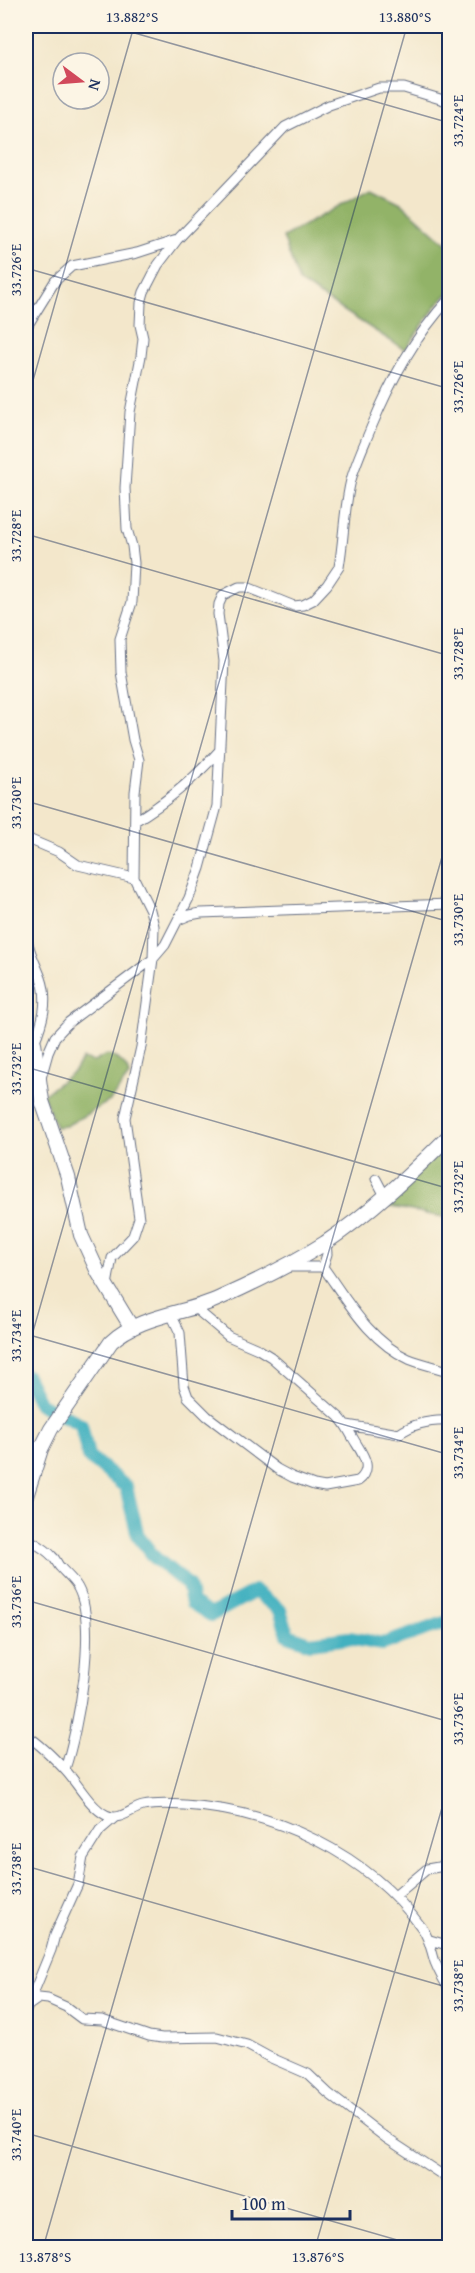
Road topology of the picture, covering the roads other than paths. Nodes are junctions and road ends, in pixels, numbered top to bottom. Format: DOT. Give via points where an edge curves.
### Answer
graph roads {
  1 [pos="450,102"];
  2 [pos="177,240"];
  3 [pos="450,298"];
  4 [pos="26,328"];
  5 [pos="220,750"];
  6 [pos="135,821"];
  7 [pos="26,838"];
  8 [pos="134,878"];
  9 [pos="450,903"];
  10 [pos="178,920"];
  11 [pos="26,924"];
  12 [pos="153,959"];
  13 [pos="26,1026"];
  14 [pos="34,1043"];
  15 [pos="40,1084"];
  16 [pos="450,1136"];
  17 [pos="376,1179"];
  18 [pos="385,1196"];
  19 [pos="326,1242"];
  20 [pos="284,1266"];
  21 [pos="322,1267"];
  22 [pos="106,1286"];
  23 [pos="195,1308"];
  24 [pos="171,1314"];
  25 [pos="132,1328"];
  26 [pos="450,1372"];
  27 [pos="450,1421"];
  28 [pos="347,1425"];
  29 [pos="26,1443"];
  30 [pos="40,1449"];
  31 [pos="26,1496"];
  32 [pos="26,1538"];
  33 [pos="26,1735"];
  34 [pos="65,1769"];
  35 [pos="114,1818"];
  36 [pos="450,1865"];
  37 [pos="395,1896"];
  38 [pos="430,1940"];
  39 [pos="450,1946"];
  40 [pos="450,1990"];
  41 [pos="27,2008"];
  42 [pos="450,2180"];
  1 -- 2 [label="street" via="404,88 384,87 319,110 285,127"];
  2 -- 4 [label="street" via="72,267 55,281"];
  2 -- 6 [label="street" via="158,265 141,303 143,338 126,454 127,529 134,563 132,602 120,639 120,672 140,760"];
  3 -- 5 [label="street" via="405,356 365,443 351,482 339,567 334,577 303,605 294,606 247,587 223,595 218,614 224,661"];
  5 -- 6 [label="street" via="167,800"];
  5 -- 10 [label="street" via="217,806 200,868"];
  6 -- 8 [label="street"];
  7 -- 8 [label="street" via="78,865"];
  8 -- 12 [label="street" via="154,926"];
  9 -- 10 [label="street" via="201,914"];
  10 -- 12 [label="street"];
  11 -- 14 [label="street" via="27,943 44,994 42,1019"];
  12 -- 15 [label="street" via="55,1036"];
  12 -- 22 [label="street" via="141,1047 125,1118 139,1218 133,1236 112,1258"];
  13 -- 14 [label="street"];
  14 -- 15 [label="street"];
  15 -- 22 [label="street" via="81,1235"];
  16 -- 18 [label="street"];
  17 -- 18 [label="street"];
  18 -- 19 [label="street"];
  19 -- 20 [label="street"];
  19 -- 21 [label="street"];
  20 -- 21 [label="street"];
  20 -- 23 [label="street"];
  21 -- 26 [label="street" via="374,1335 394,1351"];
  22 -- 25 [label="street"];
  23 -- 24 [label="street"];
  23 -- 28 [label="street" via="228,1336 271,1357"];
  24 -- 25 [label="street"];
  24 -- 28 [label="street" via="180,1333 188,1396 207,1416 277,1469 325,1487 358,1481 365,1472 365,1456"];
  25 -- 30 [label="street" via="111,1342"];
  27 -- 28 [label="street" via="420,1423 399,1434"];
  29 -- 30 [label="street"];
  30 -- 31 [label="street"];
  32 -- 34 [label="street" via="54,1557 81,1595 85,1660 75,1732"];
  33 -- 34 [label="street"];
  34 -- 35 [label="street" via="96,1807"];
  35 -- 37 [label="street" via="160,1804 202,1806 249,1815 296,1832 355,1862"];
  35 -- 41 [label="street" via="100,1830 82,1857 78,1884"];
  36 -- 37 [label="street" via="427,1869"];
  37 -- 38 [label="street"];
  38 -- 39 [label="street"];
  38 -- 40 [label="street" via="435,1961"];
  41 -- 42 [label="street" via="39,1998 48,1999 82,2019 102,2020 149,2036 217,2037 247,2045 308,2074 386,2138"];
}
